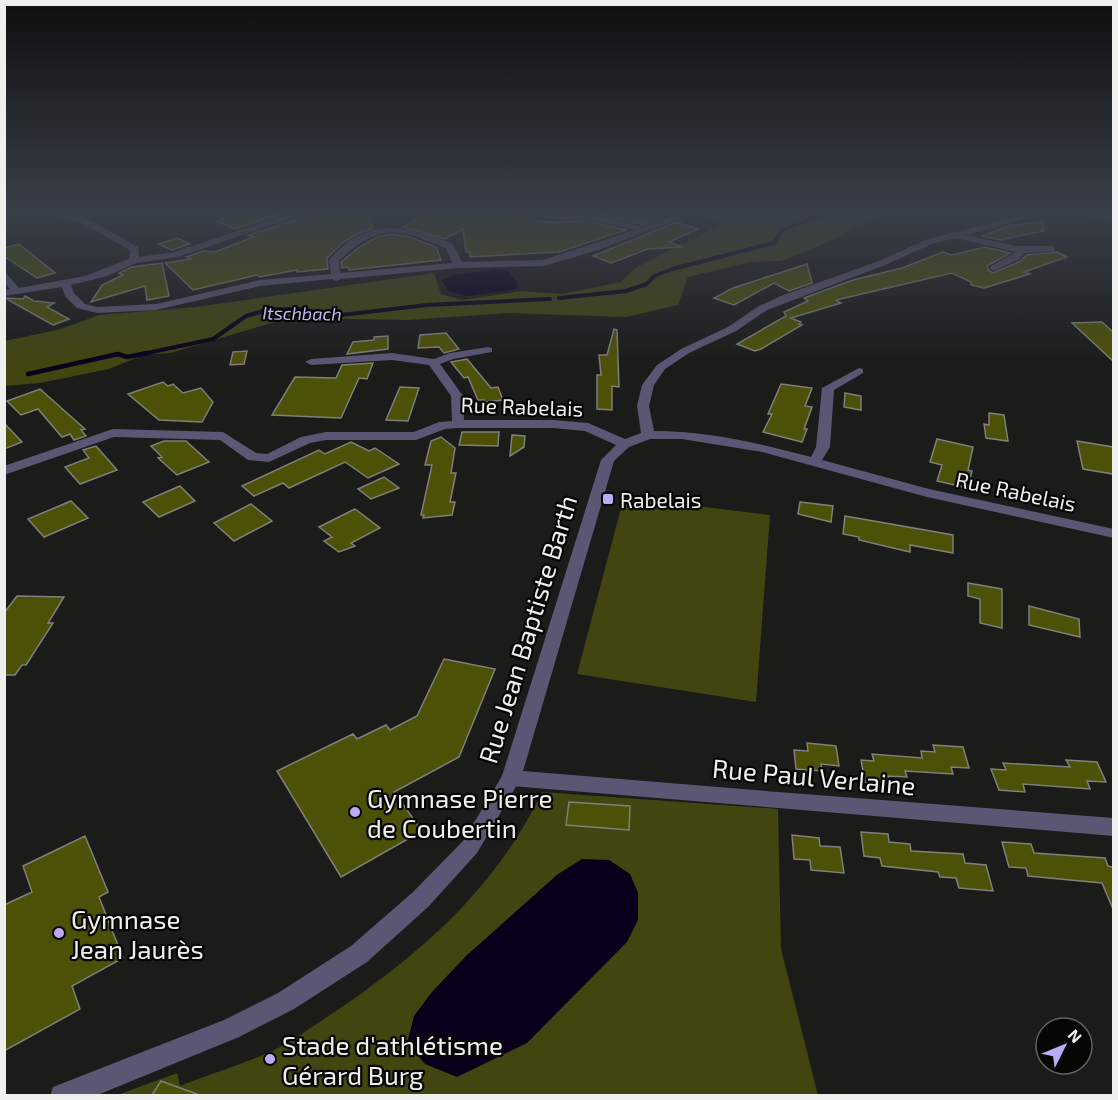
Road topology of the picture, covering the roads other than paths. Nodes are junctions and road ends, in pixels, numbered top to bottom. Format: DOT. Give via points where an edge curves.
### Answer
graph roads {
  1 [pos="128,263"];
  2 [pos="334,263"];
  3 [pos="512,263"];
  4 [pos="523,263"];
  5 [pos="877,263"];
  6 [pos="1004,263"];
  7 [pos="458,265"];
  8 [pos="994,268"];
  9 [pos="4,274"];
  10 [pos="526,276"];
  11 [pos="336,278"];
  12 [pos="66,285"];
  13 [pos="16,291"];
  14 [pos="4,293"];
  15 [pos="488,350"];
  16 [pos="311,362"];
  17 [pos="434,363"];
  18 [pos="859,371"];
  19 [pos="458,424"];
  20 [pos="648,435"];
  21 [pos="624,444"];
  22 [pos="815,461"];
  23 [pos="4,471"];
  24 [pos="1113,534"];
  25 [pos="511,778"];
  26 [pos="1113,826"];
  27 [pos="62,1095"];
  1 -- 12 [label="street"];
  2 -- 11 [label="street"];
  3 -- 7 [label="street"];
  4 -- 10 [label="street"];
  5 -- 20 [label="street" via="763,308 661,367 648,385 643,406"];
  6 -- 8 [label="street"];
  7 -- 11 [label="street"];
  9 -- 13 [label="street"];
  11 -- 12 [label="street" via="260,283 180,303 97,310 81,306"];
  12 -- 13 [label="street"];
  13 -- 14 [label="street"];
  15 -- 17 [label="street" via="450,356"];
  16 -- 17 [label="street" via="424,357"];
  17 -- 19 [label="street" via="457,396"];
  18 -- 22 [label="street" via="828,388 823,447"];
  19 -- 21 [label="street, Rue Rabelais" via="588,427"];
  19 -- 23 [label="street, Rue Rabelais" via="443,424 416,436 326,436 306,440 269,458 253,457 223,436 113,433"];
  20 -- 21 [label="street, Rue Rabelais"];
  20 -- 22 [label="street, Rue Rabelais" via="682,435"];
  21 -- 25 [label="street, Rue Jean Baptiste Barth" via="608,460"];
  22 -- 24 [label="street, Rue Rabelais" via="927,493"];
  25 -- 26 [label="street, Rue Paul Verlaine"];
  25 -- 27 [label="street, Rue Jean Baptiste Barth" via="470,848 421,899 359,954 286,1001 231,1029"];
}
